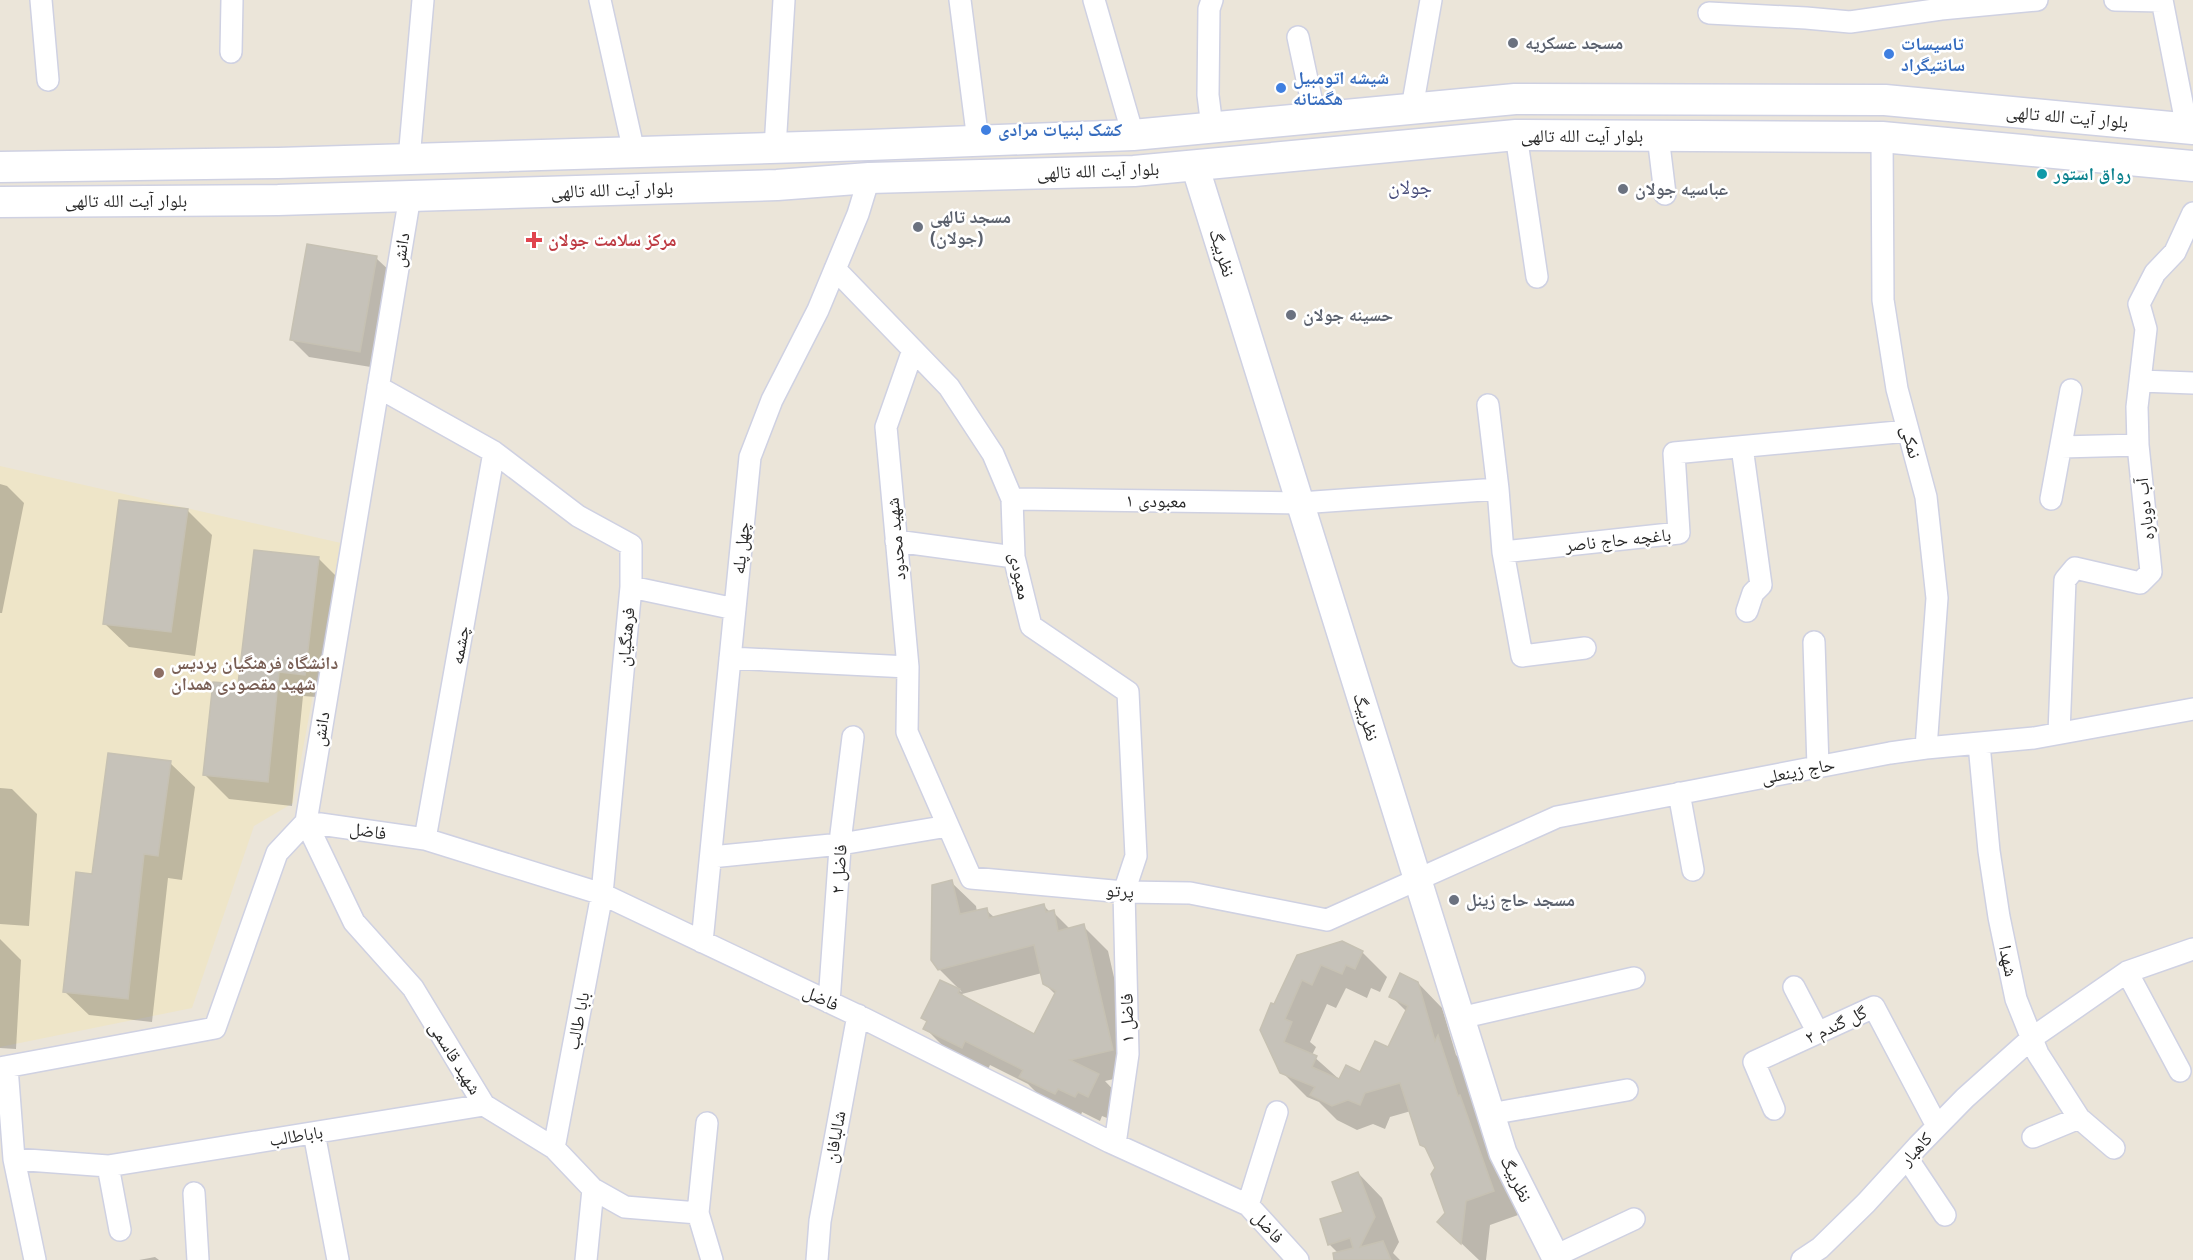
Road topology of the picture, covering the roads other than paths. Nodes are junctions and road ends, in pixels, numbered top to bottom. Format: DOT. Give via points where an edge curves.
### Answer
graph roads {
  1 [pos="41,0"];
  2 [pos="232,0"];
  3 [pos="423,0"];
  4 [pos="600,0"];
  5 [pos="784,0"];
  6 [pos="960,0"];
  7 [pos="1094,0"];
  8 [pos="1212,0"];
  9 [pos="1431,0"];
  10 [pos="2037,0"];
  11 [pos="2115,0"];
  12 [pos="2162,1"];
  13 [pos="1709,13"];
  14 [pos="1298,37"];
  15 [pos="231,52"];
  16 [pos="48,80"];
  17 [pos="1515,99"];
  18 [pos="1412,108"];
  19 [pos="1315,117"];
  20 [pos="1212,127"];
  21 [pos="2191,134"];
  22 [pos="1132,135"];
  23 [pos="1516,135"];
  24 [pos="1658,136"];
  25 [pos="1882,137"];
  26 [pos="978,141"];
  27 [pos="869,145"];
  28 [pos="775,148"];
  29 [pos="634,152"];
  30 [pos="409,159"];
  31 [pos="1195,166"];
  32 [pos="2193,166"];
  33 [pos="0,167"];
  34 [pos="869,178"];
  35 [pos="1665,194"];
  36 [pos="410,196"];
  37 [pos="0,202"];
  38 [pos="2193,213"];
  39 [pos="2184,254"];
  40 [pos="835,269"];
  41 [pos="1537,277"];
  42 [pos="914,350"];
  43 [pos="2141,381"];
  44 [pos="2193,383"];
  45 [pos="378,387"];
  46 [pos="2071,390"];
  47 [pos="1488,405"];
  48 [pos="1908,431"];
  49 [pos="2138,445"];
  50 [pos="1742,447"];
  51 [pos="2061,447"];
  52 [pos="494,452"];
  53 [pos="1498,489"];
  54 [pos="1012,499"];
  55 [pos="2051,499"];
  56 [pos="1300,503"];
  57 [pos="896,541"];
  58 [pos="1503,552"];
  59 [pos="1014,557"];
  60 [pos="630,587"];
  61 [pos="735,609"];
  62 [pos="1748,611"];
  63 [pos="1814,642"];
  64 [pos="1585,648"];
  65 [pos="730,658"];
  66 [pos="908,667"];
  67 [pos="2193,709"];
  68 [pos="907,732"];
  69 [pos="2059,734"];
  70 [pos="853,737"];
  71 [pos="1979,744"];
  72 [pos="1926,748"];
  73 [pos="1818,767"];
  74 [pos="1679,793"];
  75 [pos="306,822"];
  76 [pos="948,826"];
  77 [pos="425,839"];
  78 [pos="841,844"];
  79 [pos="711,857"];
  80 [pos="1693,870"];
  81 [pos="1417,880"];
  82 [pos="1124,892"];
  83 [pos="602,894"];
  84 [pos="702,942"];
  85 [pos="2193,949"];
  86 [pos="2127,972"];
  87 [pos="1634,978"];
  88 [pos="1794,987"];
  89 [pos="830,1002"];
  90 [pos="858,1015"];
  91 [pos="1460,1018"];
  92 [pos="1818,1033"];
  93 [pos="2032,1038"];
  94 [pos="3,1067"];
  95 [pos="2180,1071"];
  96 [pos="1628,1090"];
  97 [pos="484,1105"];
  98 [pos="1773,1109"];
  99 [pos="1277,1112"];
  100 [pos="1490,1114"];
  101 [pos="2079,1118"];
  102 [pos="707,1123"];
  103 [pos="1937,1126"];
  104 [pos="314,1133"];
  105 [pos="2033,1137"];
  106 [pos="1115,1144"];
  107 [pos="554,1148"];
  108 [pos="2114,1148"];
  109 [pos="1907,1158"];
  110 [pos="14,1159"];
  111 [pos="108,1167"];
  112 [pos="593,1189"];
  113 [pos="194,1193"];
  114 [pos="1248,1205"];
  115 [pos="698,1213"];
  116 [pos="1945,1215"];
  117 [pos="1634,1219"];
  118 [pos="120,1230"];
  119 [pos="1556,1258"];
  120 [pos="35,1260"];
  121 [pos="198,1260"];
  122 [pos="338,1260"];
  123 [pos="586,1260"];
  124 [pos="712,1260"];
  125 [pos="817,1260"];
  126 [pos="1298,1260"];
  127 [pos="1802,1260"];
  1 -- 16 [label="street"];
  2 -- 15 [label="street"];
  3 -- 30 [label="street"];
  4 -- 29 [label="street"];
  5 -- 28 [label="street"];
  6 -- 26 [label="street"];
  7 -- 22 [label="street"];
  8 -- 20 [label="street" via="1208,95"];
  9 -- 18 [label="street"];
  10 -- 13 [label="street" via="1850,22"];
  11 -- 12 [label="street"];
  12 -- 21 [label="street"];
  14 -- 19 [label="street"];
  17 -- 18 [label="main road, بلوار آیت الله تالهی"];
  17 -- 21 [label="main road, بلوار آیت الله تالهی" via="1885,100"];
  17 -- 23 [label="main road"];
  18 -- 19 [label="main road, بلوار آیت الله تالهی"];
  19 -- 20 [label="main road, بلوار آیت الله تالهی"];
  20 -- 22 [label="main road, بلوار آیت الله تالهی"];
  22 -- 26 [label="main road, بلوار آیت الله تالهی"];
  23 -- 24 [label="main road, بلوار آیت الله تالهی"];
  23 -- 31 [label="main road, بلوار آیت الله تالهی"];
  23 -- 41 [label="street"];
  24 -- 25 [label="main road, بلوار آیت الله تالهی"];
  24 -- 35 [label="street"];
  25 -- 32 [label="main road, بلوار آیت الله تالهی"];
  25 -- 48 [label="street, نمکی" via="1883,300"];
  26 -- 27 [label="main road, بلوار آیت الله تالهی"];
  27 -- 28 [label="main road, بلوار آیت الله تالهی"];
  27 -- 34 [label="main road"];
  28 -- 29 [label="main road, بلوار آیت الله تالهی"];
  29 -- 30 [label="main road, بلوار آیت الله تالهی"];
  30 -- 33 [label="main road, بلوار آیت الله تالهی"];
  31 -- 34 [label="main road, بلوار آیت الله تالهی"];
  31 -- 56 [label="street, نظربیگ"];
  34 -- 36 [label="main road, بلوار آیت الله تالهی"];
  34 -- 40 [label="street, چهل پله"];
  36 -- 37 [label="main road, بلوار آیت الله تالهی"];
  36 -- 45 [label="street, دانش"];
  38 -- 39 [label="street, آب دوباره"];
  39 -- 43 [label="street, آب دوباره" via="2155,273 2139,304 2146,329"];
  40 -- 42 [label="street, معبودی"];
  40 -- 61 [label="street, چهل پله" via="772,400 750,458"];
  42 -- 54 [label="street, معبودی" via="949,387 993,454"];
  42 -- 57 [label="street, شهید محدود" via="886,427"];
  43 -- 44 [label="street"];
  43 -- 49 [label="street, آب دوباره"];
  45 -- 52 [label="street"];
  45 -- 75 [label="street, دانش"];
  46 -- 51 [label="street"];
  47 -- 53 [label="street"];
  48 -- 50 [label="street, باغچه حاج ناصر"];
  48 -- 72 [label="street, نمکی" via="1926,497 1937,598"];
  49 -- 51 [label="street"];
  49 -- 69 [label="street, آب دوباره" via="2151,572 2140,583 2075,568 2065,580"];
  50 -- 58 [label="street, باغچه حاج ناصر" via="1674,453 1679,533"];
  50 -- 62 [label="street" via="1761,585 1753,593"];
  51 -- 55 [label="street"];
  52 -- 60 [label="street, فرهنگیان" via="578,516 631,546"];
  52 -- 77 [label="street, چشمه"];
  53 -- 56 [label="street"];
  53 -- 58 [label="street"];
  54 -- 56 [label="street, معبودی ۱"];
  54 -- 59 [label="street, معبودی"];
  56 -- 81 [label="street, نظربیگ"];
  57 -- 59 [label="street"];
  57 -- 66 [label="street, شهید محدود"];
  58 -- 64 [label="street" via="1522,656"];
  59 -- 82 [label="street, معبودی" via="1031,626 1128,692 1136,856"];
  60 -- 61 [label="street"];
  60 -- 83 [label="street, فرهنگیان"];
  61 -- 65 [label="street, چهل پله"];
  63 -- 73 [label="street"];
  65 -- 66 [label="street"];
  65 -- 79 [label="street, چهل پله"];
  66 -- 68 [label="street, شهید محدود"];
  67 -- 69 [label="street, حاج زینعلی"];
  68 -- 76 [label="street, پرتو"];
  69 -- 71 [label="street, حاج زینعلی"];
  70 -- 78 [label="street, فاضل ۲"];
  71 -- 72 [label="street, حاج زینعلی"];
  71 -- 93 [label="street, شهدا" via="1999,917 2016,999"];
  72 -- 73 [label="street, حاج زینعلی"];
  73 -- 74 [label="street, حاج زینعلی"];
  74 -- 80 [label="street"];
  74 -- 81 [label="street, حاج زینعلی" via="1557,817"];
  75 -- 77 [label="street, فاضل"];
  75 -- 94 [label="street" via="277,852 215,1028"];
  75 -- 97 [label="street, شهید قاسمی" via="354,922 413,988"];
  76 -- 78 [label="street"];
  76 -- 82 [label="street, پرتو" via="971,878"];
  77 -- 83 [label="street, فاضل"];
  78 -- 79 [label="street"];
  78 -- 89 [label="street, فاضل ۲"];
  79 -- 84 [label="street, چهل پله"];
  81 -- 82 [label="street, پرتو" via="1327,920 1190,893"];
  81 -- 91 [label="street, نظربیگ"];
  82 -- 106 [label="street, فاضل ۱" via="1128,1054"];
  83 -- 84 [label="street, فاضل"];
  83 -- 107 [label="street, بابا طالب"];
  84 -- 89 [label="street, فاضل"];
  85 -- 86 [label="street, کاهبار"];
  86 -- 93 [label="street, کاهبار"];
  86 -- 95 [label="street"];
  87 -- 91 [label="street"];
  88 -- 92 [label="street"];
  89 -- 90 [label="street, فاضل"];
  90 -- 106 [label="street, فاضل"];
  90 -- 125 [label="street, شالبافان" via="820,1221"];
  91 -- 100 [label="street, نظربیگ"];
  92 -- 98 [label="street, گل گندم ۲" via="1754,1062"];
  92 -- 103 [label="street, گل گندم ۲" via="1874,1007"];
  93 -- 101 [label="street, شهدا"];
  93 -- 103 [label="street, کاهبار"];
  94 -- 110 [label="street"];
  96 -- 100 [label="street"];
  97 -- 104 [label="street, باباطالب"];
  97 -- 107 [label="street, شهید قاسمی"];
  99 -- 114 [label="street"];
  100 -- 119 [label="street, نظربیگ" via="1503,1153"];
  101 -- 105 [label="street"];
  101 -- 108 [label="street, شهدا"];
  102 -- 115 [label="street"];
  103 -- 109 [label="street, کاهبار"];
  104 -- 111 [label="street, باباطالب"];
  104 -- 122 [label="street"];
  106 -- 114 [label="street, فاضل"];
  107 -- 112 [label="street, شهید قاسمی"];
  109 -- 116 [label="street"];
  109 -- 127 [label="street, کاهبار" via="1820,1248"];
  110 -- 111 [label="street, باباطالب"];
  110 -- 120 [label="street"];
  111 -- 118 [label="street"];
  112 -- 115 [label="street, شهید قاسمی" via="625,1206"];
  112 -- 123 [label="street"];
  113 -- 121 [label="street"];
  114 -- 126 [label="street, فاضل"];
  115 -- 124 [label="street"];
  117 -- 119 [label="street"];
}
